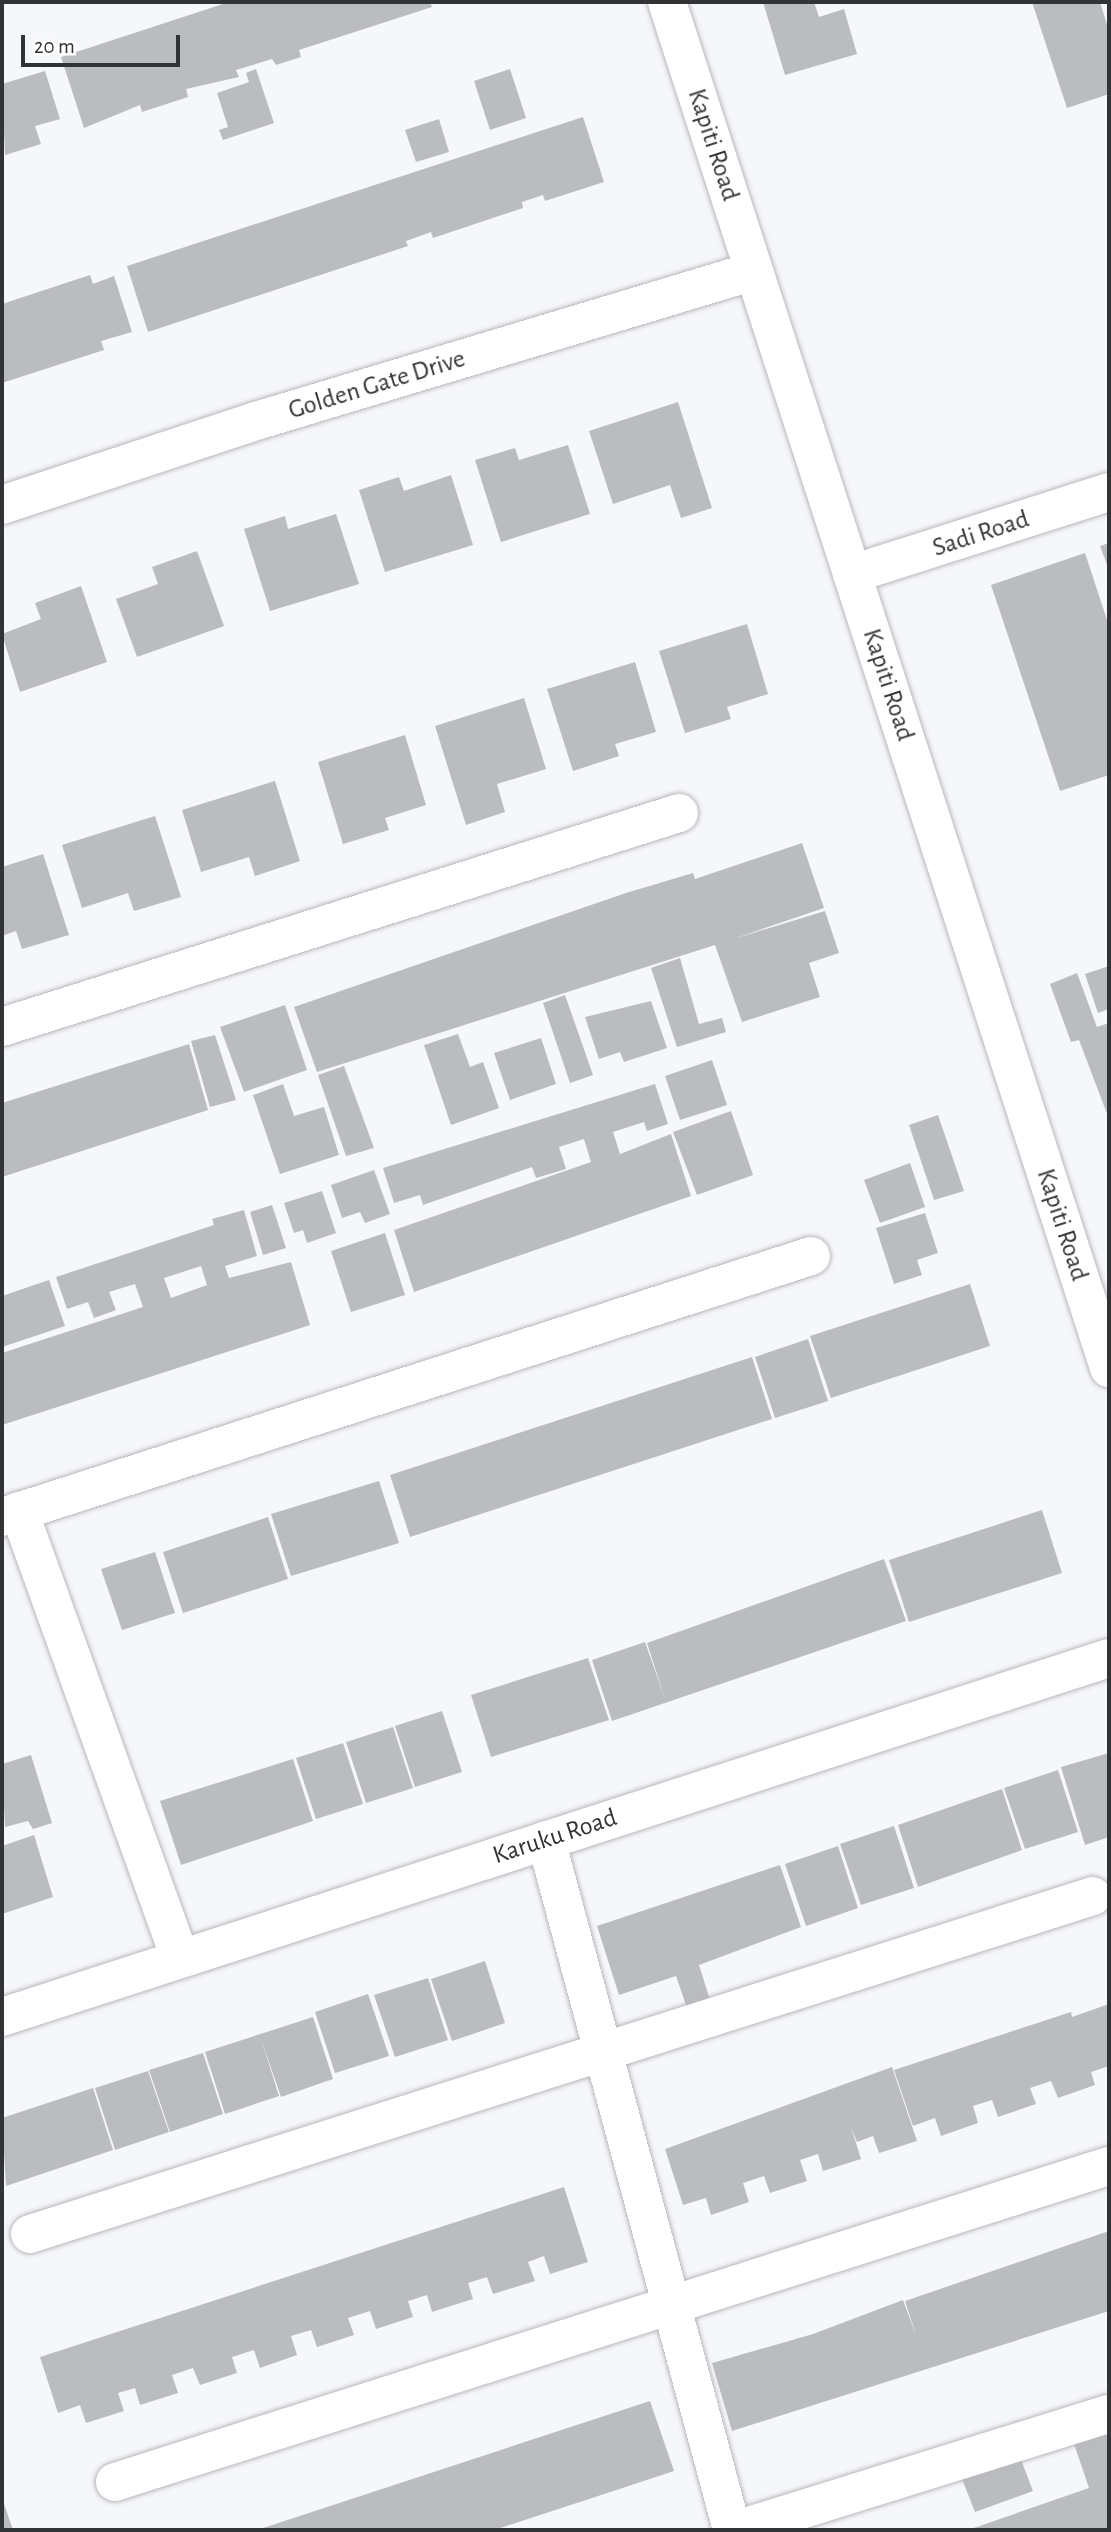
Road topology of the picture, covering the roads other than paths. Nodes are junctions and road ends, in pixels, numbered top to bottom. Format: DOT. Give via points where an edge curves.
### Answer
graph roads {
  1 [pos="667,2"];
  2 [pos="754,271"];
  3 [pos="1109,492"];
  4 [pos="2,505"];
  5 [pos="852,574"];
  6 [pos="679,813"];
  7 [pos="2,1027"];
  8 [pos="811,1256"];
  9 [pos="1097,1291"];
  10 [pos="1109,1368"];
  11 [pos="10,1514"];
  12 [pos="1109,1658"];
  13 [pos="547,1840"];
  14 [pos="1093,1896"];
  15 [pos="179,1956"];
  16 [pos="2,2017"];
  17 [pos="602,2051"];
  18 [pos="1109,2166"];
  19 [pos="30,2234"];
  20 [pos="670,2306"];
  21 [pos="1109,2414"];
  22 [pos="115,2482"];
  23 [pos="734,2530"];
  1 -- 2 [label="street, Kapiti Road"];
  2 -- 4 [label="street, Golden Gate Drive" via="257,421"];
  2 -- 5 [label="street, Kapiti Road"];
  3 -- 5 [label="street, Sadi Road"];
  5 -- 9 [label="street, Kapiti Road"];
  6 -- 7 [label="street"];
  8 -- 11 [label="street"];
  9 -- 10 [label="street, Kapiti Road"];
  11 -- 15 [label="street"];
  12 -- 13 [label="street, Karuku Road"];
  13 -- 15 [label="street, Karuku Road"];
  13 -- 17 [label="street"];
  14 -- 17 [label="street"];
  15 -- 16 [label="street, Karuku Road"];
  17 -- 19 [label="street"];
  17 -- 20 [label="street"];
  18 -- 20 [label="street"];
  20 -- 22 [label="street"];
  20 -- 23 [label="street"];
  21 -- 23 [label="street"];
}
